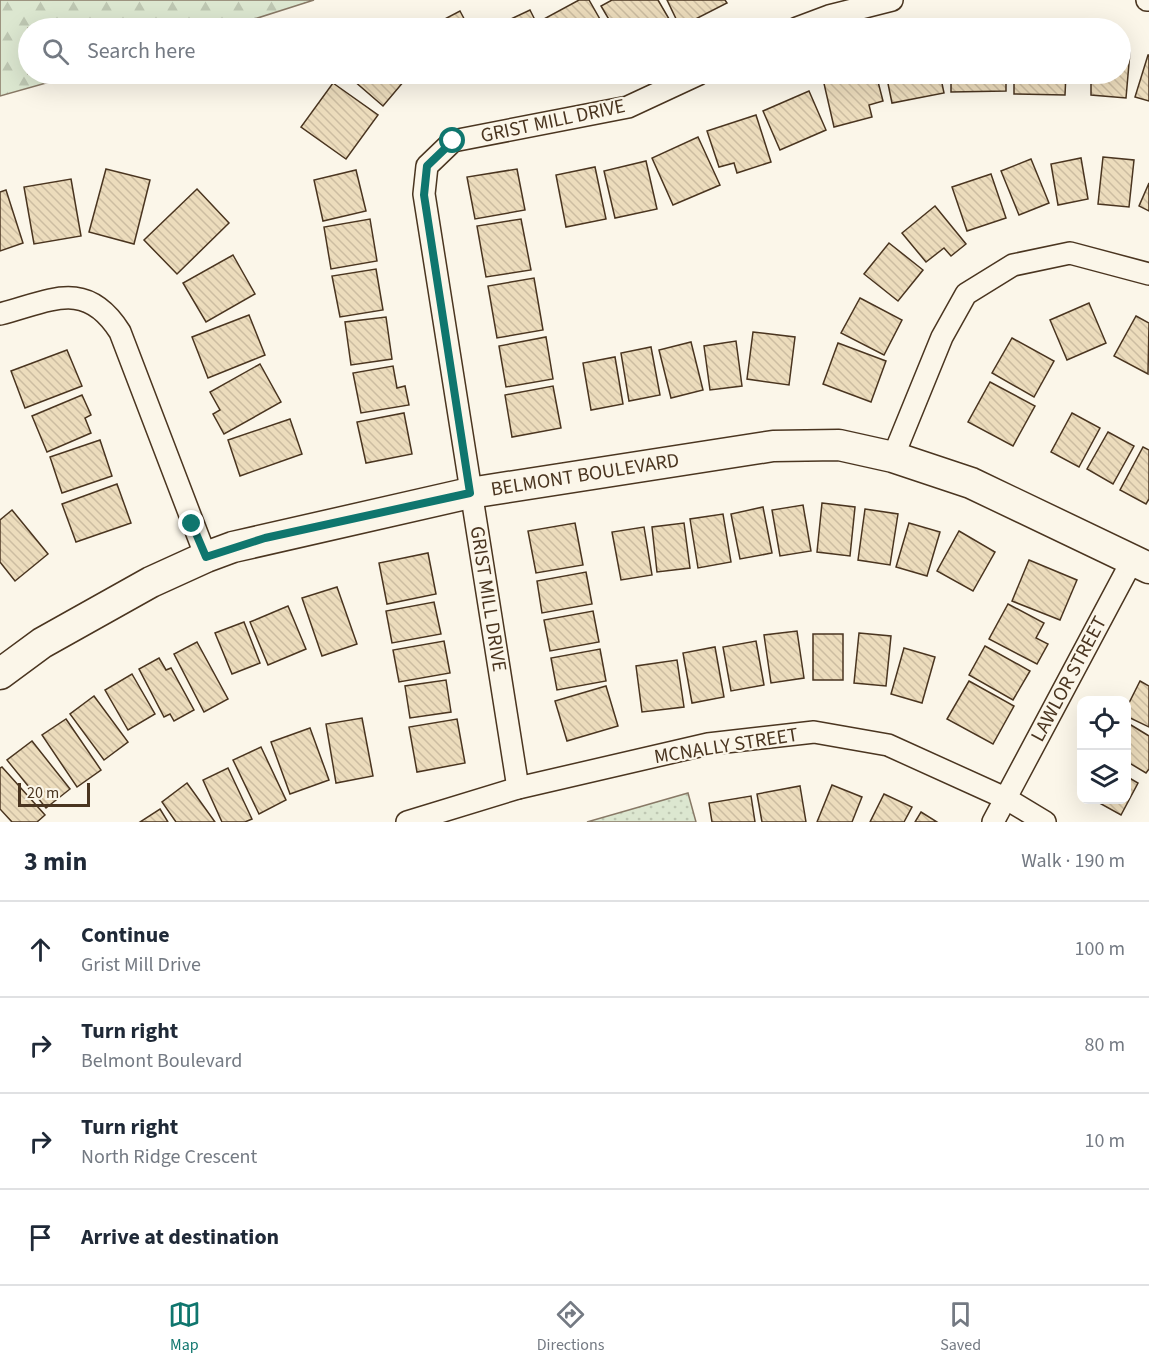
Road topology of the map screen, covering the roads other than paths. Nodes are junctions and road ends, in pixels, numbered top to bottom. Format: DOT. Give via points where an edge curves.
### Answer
graph roads {
  1 [pos="892,0"];
  2 [pos="824,18"];
  3 [pos="677,84"];
  4 [pos="1149,274"];
  5 [pos="0,314"];
  6 [pos="893,457"];
  7 [pos="470,493"];
  8 [pos="206,557"];
  9 [pos="1141,564"];
  10 [pos="0,675"];
  11 [pos="518,788"];
  12 [pos="1005,798"];
  13 [pos="407,822"];
  14 [pos="993,822"];
  15 [pos="1045,822"];
  1 -- 2 [label="street"];
  3 -- 7 [label="street, GRIST MILL DRIVE" via="628,107 453,141 427,166 424,195"];
  4 -- 6 [label="street" via="1070,253 1013,266 966,294 942,337"];
  5 -- 8 [label="street" via="54,299 77,297 90,301 113,320"];
  6 -- 7 [label="street, BELMONT BOULEVARD" via="839,445 773,446"];
  6 -- 9 [label="street, BELMONT BOULEVARD" via="971,483"];
  7 -- 8 [label="street, BELMONT BOULEVARD" via="265,538"];
  7 -- 11 [label="street, GRIST MILL DRIVE"];
  8 -- 10 [label="street, BELMONT BOULEVARD" via="151,582 42,643"];
  9 -- 12 [label="street, LAWLOR STREET"];
  11 -- 12 [label="street, MCNALLY STREET" via="708,744 814,732 888,745"];
  11 -- 13 [label="street, MCNALLY STREET"];
  12 -- 14 [label="street, LAWLOR STREET"];
  12 -- 15 [label="street"];
}
